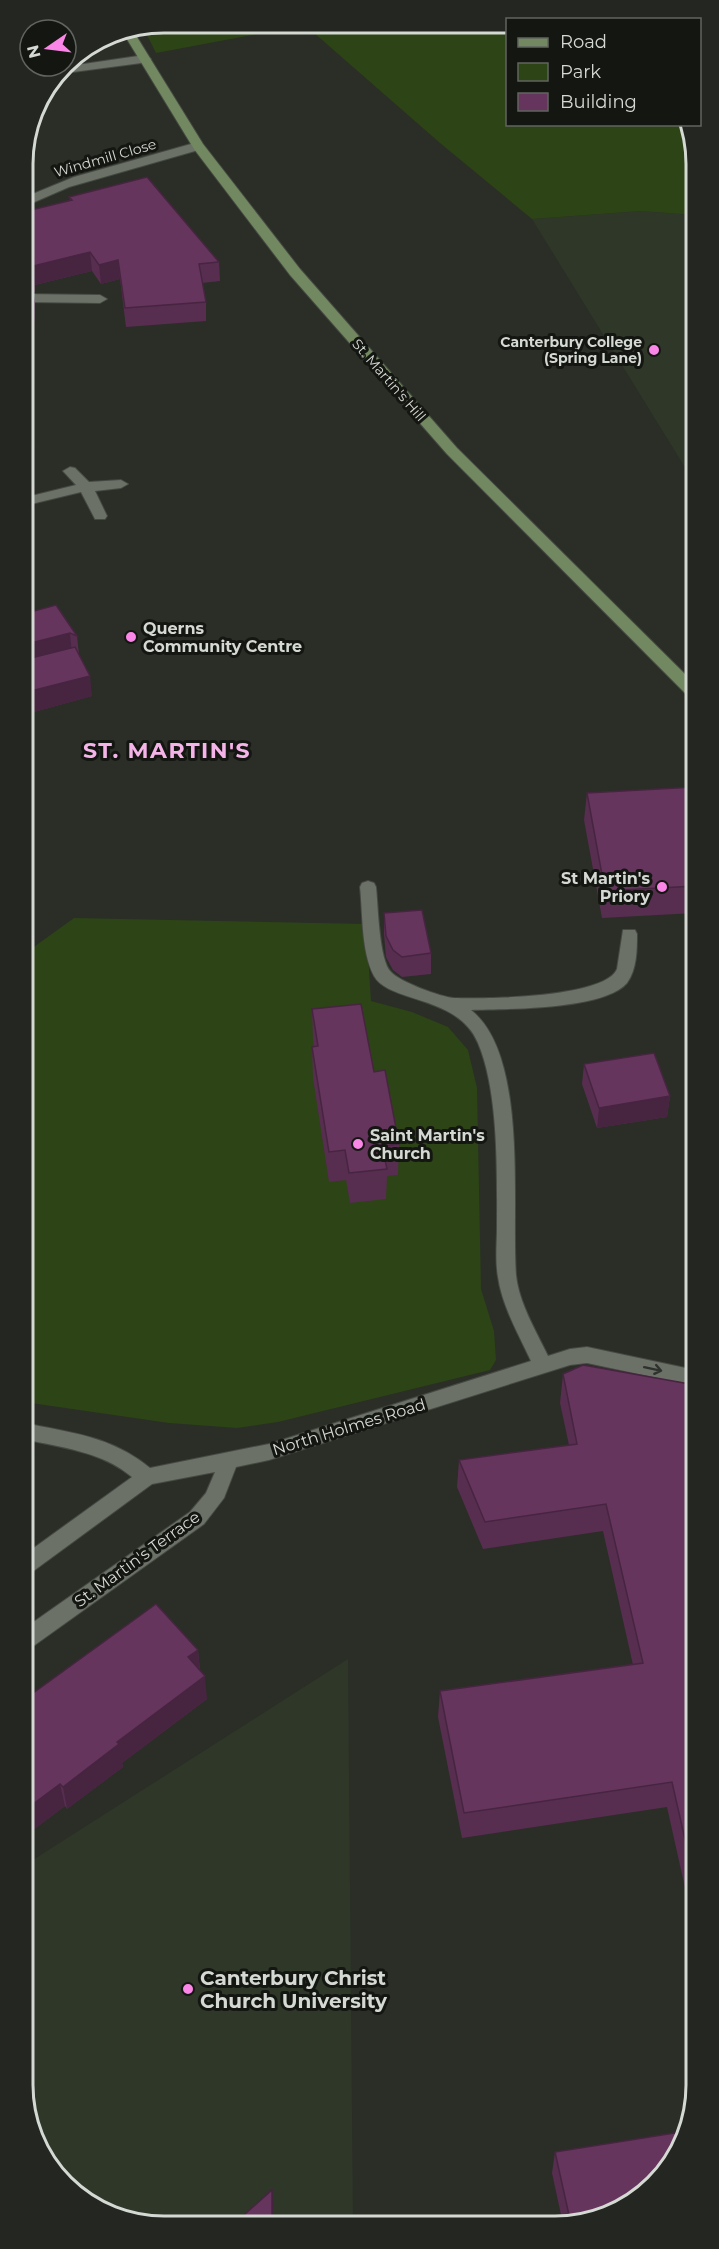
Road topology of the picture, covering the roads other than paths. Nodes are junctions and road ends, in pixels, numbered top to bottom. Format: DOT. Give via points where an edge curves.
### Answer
graph roads {
  1 [pos="132,38"];
  2 [pos="144,58"];
  3 [pos="78,68"];
  4 [pos="198,146"];
  5 [pos="33,197"];
  6 [pos="33,298"];
  7 [pos="100,299"];
  8 [pos="70,471"];
  9 [pos="121,484"];
  10 [pos="86,487"];
  11 [pos="33,500"];
  12 [pos="100,516"];
  13 [pos="686,686"];
  14 [pos="368,887"];
  15 [pos="629,934"];
  16 [pos="451,1004"];
  17 [pos="543,1366"];
  18 [pos="686,1376"];
  19 [pos="33,1433"];
  20 [pos="228,1461"];
  21 [pos="147,1477"];
  22 [pos="33,1559"];
  23 [pos="33,1634"];
  1 -- 2 [label="main road, St. Martin's Hill"];
  2 -- 3 [label="street"];
  2 -- 4 [label="main road, St. Martin's Hill"];
  4 -- 5 [label="street, Windmill Close" via="94,174"];
  4 -- 13 [label="main road, St. Martin's Hill" via="295,272 452,451"];
  6 -- 7 [label="street"];
  8 -- 10 [label="street"];
  9 -- 10 [label="street"];
  10 -- 11 [label="street"];
  10 -- 12 [label="street"];
  14 -- 16 [label="street" via="376,959 382,975 394,984"];
  15 -- 16 [label="street" via="628,961 619,981 598,993 566,999"];
  16 -- 17 [label="street" via="470,1019 484,1038 497,1072 506,1164 507,1277 515,1305"];
  17 -- 18 [label="street, North Holmes Road, one-way" via="587,1355"];
  17 -- 20 [label="street, North Holmes Road" via="317,1438"];
  19 -- 21 [label="street" via="102,1448 124,1458"];
  20 -- 21 [label="street, North Holmes Road"];
  20 -- 23 [label="street, St. Martin's Terrace" via="222,1486 196,1518"];
  21 -- 22 [label="street, North Holmes Road"];
}
